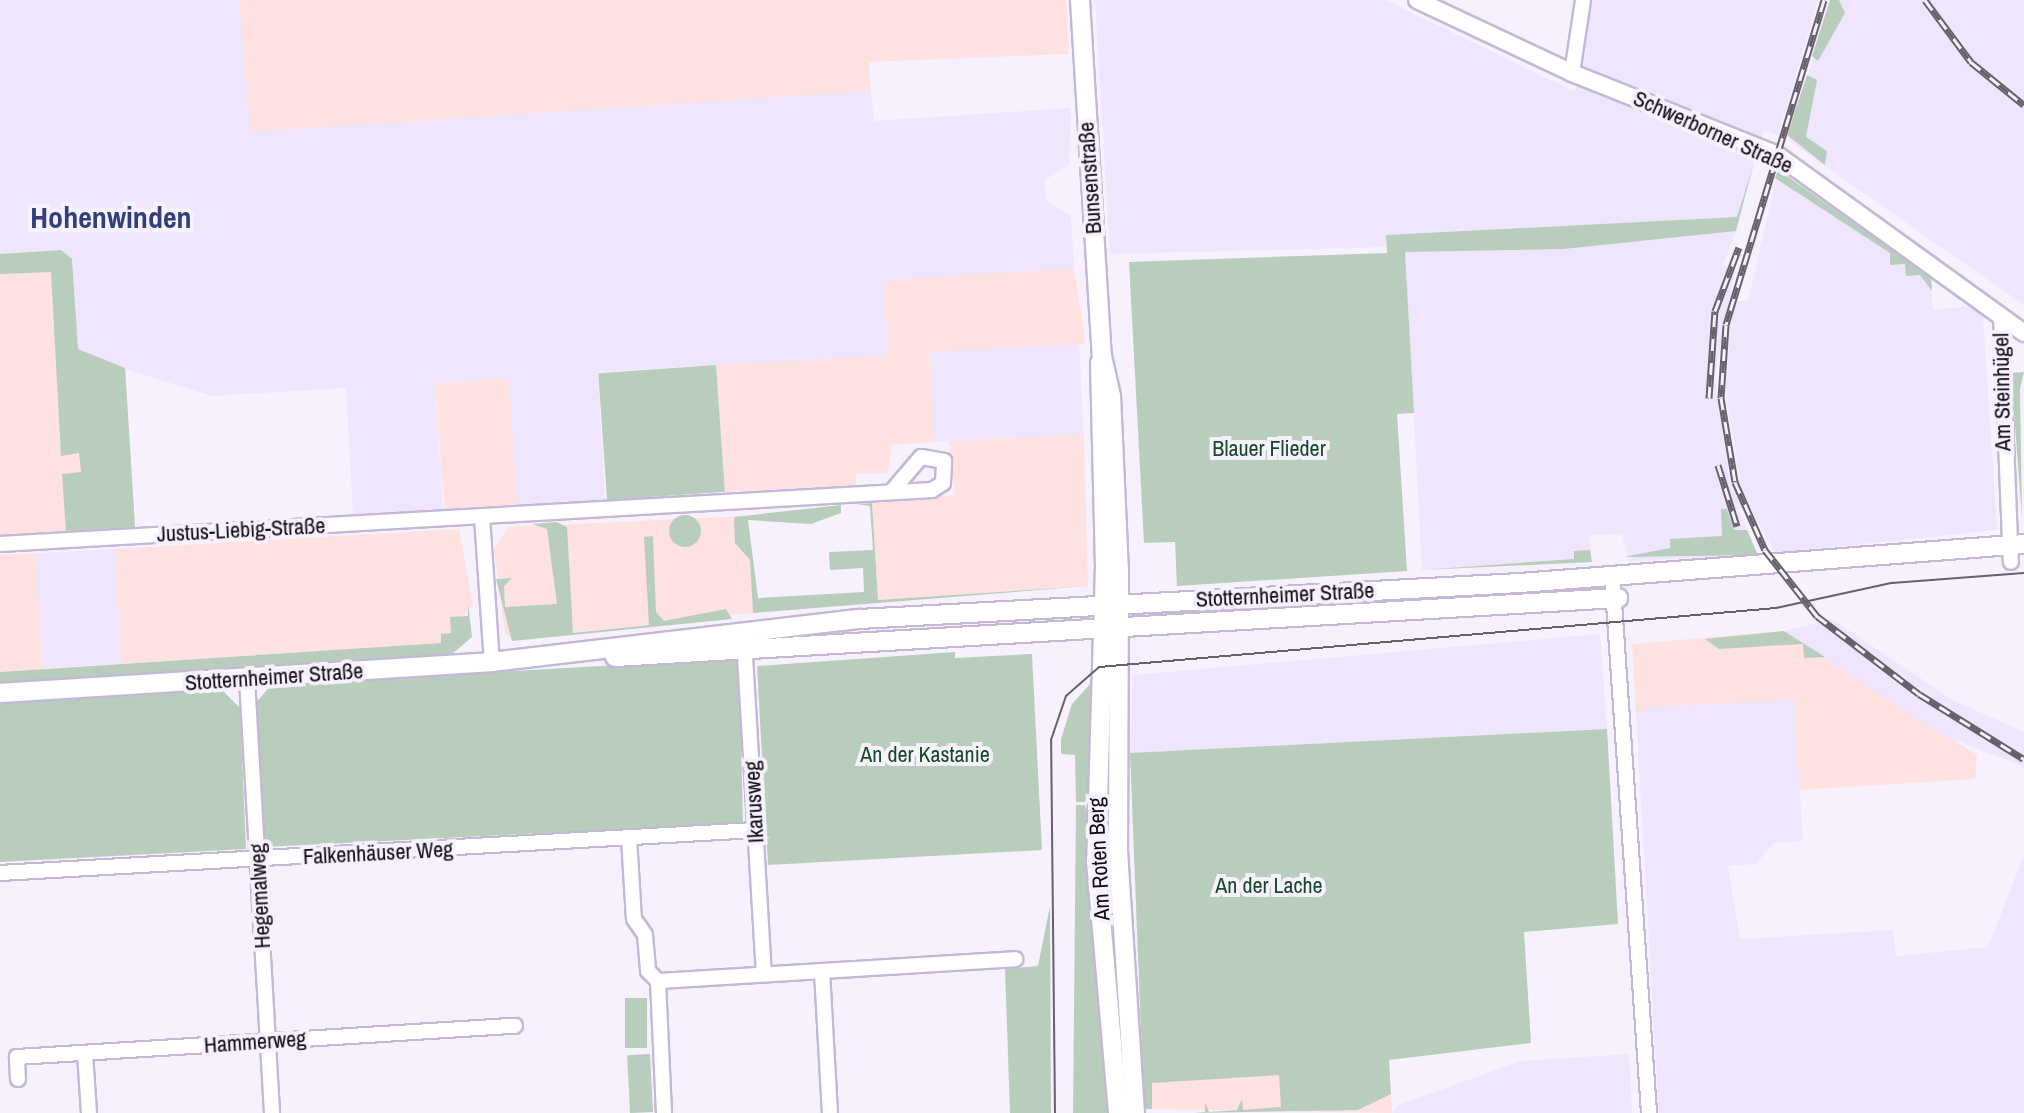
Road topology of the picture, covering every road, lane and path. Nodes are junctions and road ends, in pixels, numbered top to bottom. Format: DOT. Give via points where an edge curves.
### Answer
graph roads {
  1 [pos="1080,0"];
  2 [pos="1417,0"];
  3 [pos="1583,0"];
  4 [pos="1572,73"];
  5 [pos="2001,317"];
  6 [pos="2024,333"];
  7 [pos="892,491"];
  8 [pos="482,517"];
  9 [pos="0,544"];
  10 [pos="2015,550"];
  11 [pos="1612,574"];
  12 [pos="1618,598"];
  13 [pos="1112,604"];
  14 [pos="1119,626"];
  15 [pos="1099,628"];
  16 [pos="745,640"];
  17 [pos="492,662"];
  18 [pos="247,679"];
  19 [pos="0,693"];
  20 [pos="756,830"];
  21 [pos="629,838"];
  22 [pos="258,860"];
  23 [pos="0,873"];
  24 [pos="1015,959"];
  25 [pos="822,971"];
  26 [pos="764,974"];
  27 [pos="658,981"];
  28 [pos="515,1026"];
  29 [pos="268,1041"];
  30 [pos="85,1053"];
  31 [pos="18,1079"];
  32 [pos="89,1113"];
  33 [pos="272,1113"];
  34 [pos="664,1113"];
  35 [pos="830,1113"];
  36 [pos="1118,1113"];
  37 [pos="1135,1113"];
  38 [pos="1649,1113"];
  1 -- 13 [label="main road, Bunsenstraße" via="1102,356 1111,396"];
  2 -- 4 [label="street, Schwerborner Straße"];
  3 -- 4 [label="street"];
  4 -- 5 [label="street, Schwerborner Straße" via="1776,154"];
  5 -- 6 [label="street, Schwerborner Straße"];
  5 -- 10 [label="street, Am Steinhügel"];
  7 -- 8 [label="street, Justus-Liebig-Straße"];
  8 -- 9 [label="street, Justus-Liebig-Straße"];
  8 -- 17 [label="street"];
  10 -- 11 [label="main road, Stotternheimer Straße"];
  11 -- 12 [label="street"];
  11 -- 13 [label="main road, Stotternheimer Straße"];
  12 -- 14 [label="main road, Stotternheimer Straße"];
  12 -- 38 [label="street"];
  13 -- 14 [label="main road, Am Roten Berg"];
  13 -- 15 [label="main road, Am Roten Berg"];
  13 -- 16 [label="main road, Stotternheimer Straße"];
  14 -- 15 [label="main road, Stotternheimer Straße"];
  14 -- 37 [label="main road, Am Roten Berg" via="1118,851"];
  15 -- 16 [label="main road, Stotternheimer Straße"];
  15 -- 36 [label="main road, Am Roten Berg" via="1096,861"];
  16 -- 17 [label="main road, Stotternheimer Straße"];
  16 -- 20 [label="street, Ikarusweg"];
  17 -- 18 [label="main road, Stotternheimer Straße"];
  18 -- 19 [label="main road, Stotternheimer Straße"];
  18 -- 22 [label="street, Hegemalweg"];
  20 -- 21 [label="street, Falkenhäuser Weg"];
  20 -- 26 [label="street, Ikarusweg"];
  21 -- 22 [label="street, Falkenhäuser Weg"];
  21 -- 27 [label="street" via="634,919 645,935 648,971"];
  22 -- 23 [label="street, Falkenhäuser Weg"];
  22 -- 29 [label="street, Hegemalweg"];
  24 -- 25 [label="street"];
  25 -- 26 [label="street"];
  25 -- 35 [label="street"];
  26 -- 27 [label="street"];
  27 -- 34 [label="street"];
  28 -- 29 [label="street, Hammerweg"];
  29 -- 30 [label="street, Hammerweg"];
  29 -- 33 [label="street, Hegemalweg"];
  30 -- 31 [label="street, Hammerweg" via="17,1057"];
  30 -- 32 [label="street"];
}
